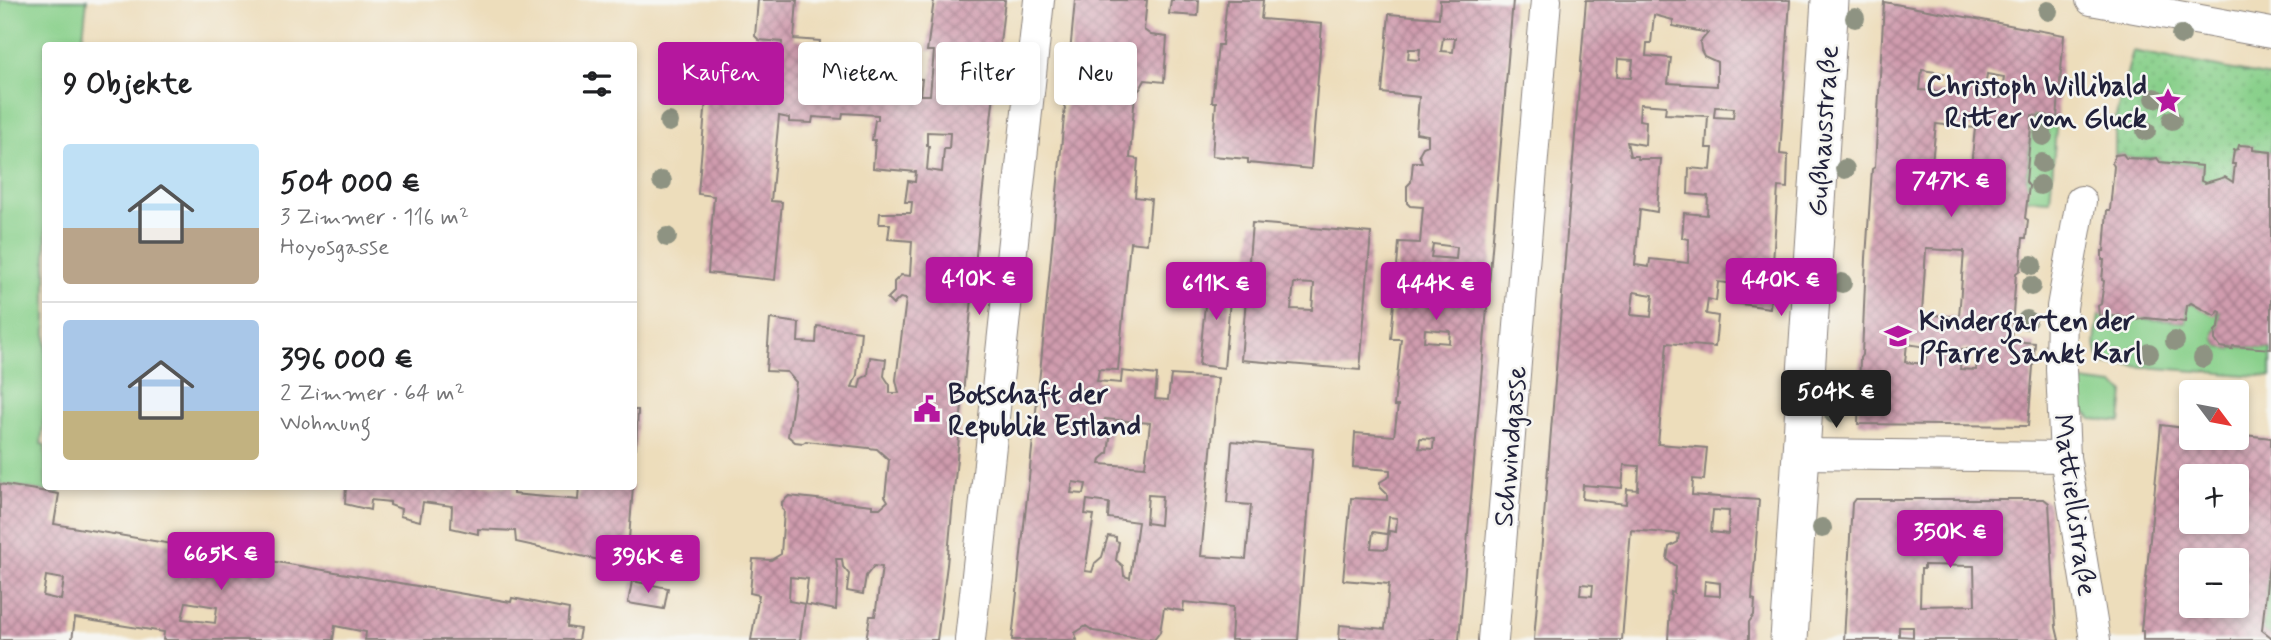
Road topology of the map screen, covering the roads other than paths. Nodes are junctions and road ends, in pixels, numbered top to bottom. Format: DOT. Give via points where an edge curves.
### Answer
graph roads {
  1 [pos="1038,0"];
  2 [pos="1546,0"];
  3 [pos="1830,0"];
  4 [pos="2091,0"];
  5 [pos="2122,3"];
  6 [pos="2271,33"];
  7 [pos="2081,201"];
  8 [pos="1802,454"];
  9 [pos="2065,457"];
  10 [pos="970,640"];
  11 [pos="1493,640"];
  12 [pos="1789,640"];
  13 [pos="2095,640"];
  1 -- 10 [label="street"];
  2 -- 11 [label="street, Schwindgasse"];
  3 -- 8 [label="street, Gußhausstraße"];
  4 -- 5 [label="street"];
  5 -- 6 [label="street"];
  7 -- 9 [label="street, Mattiellistraße" via="2062,307"];
  8 -- 9 [label="street"];
  8 -- 12 [label="street, Gußhausstraße"];
  9 -- 13 [label="street, Mattiellistraße"];
}
